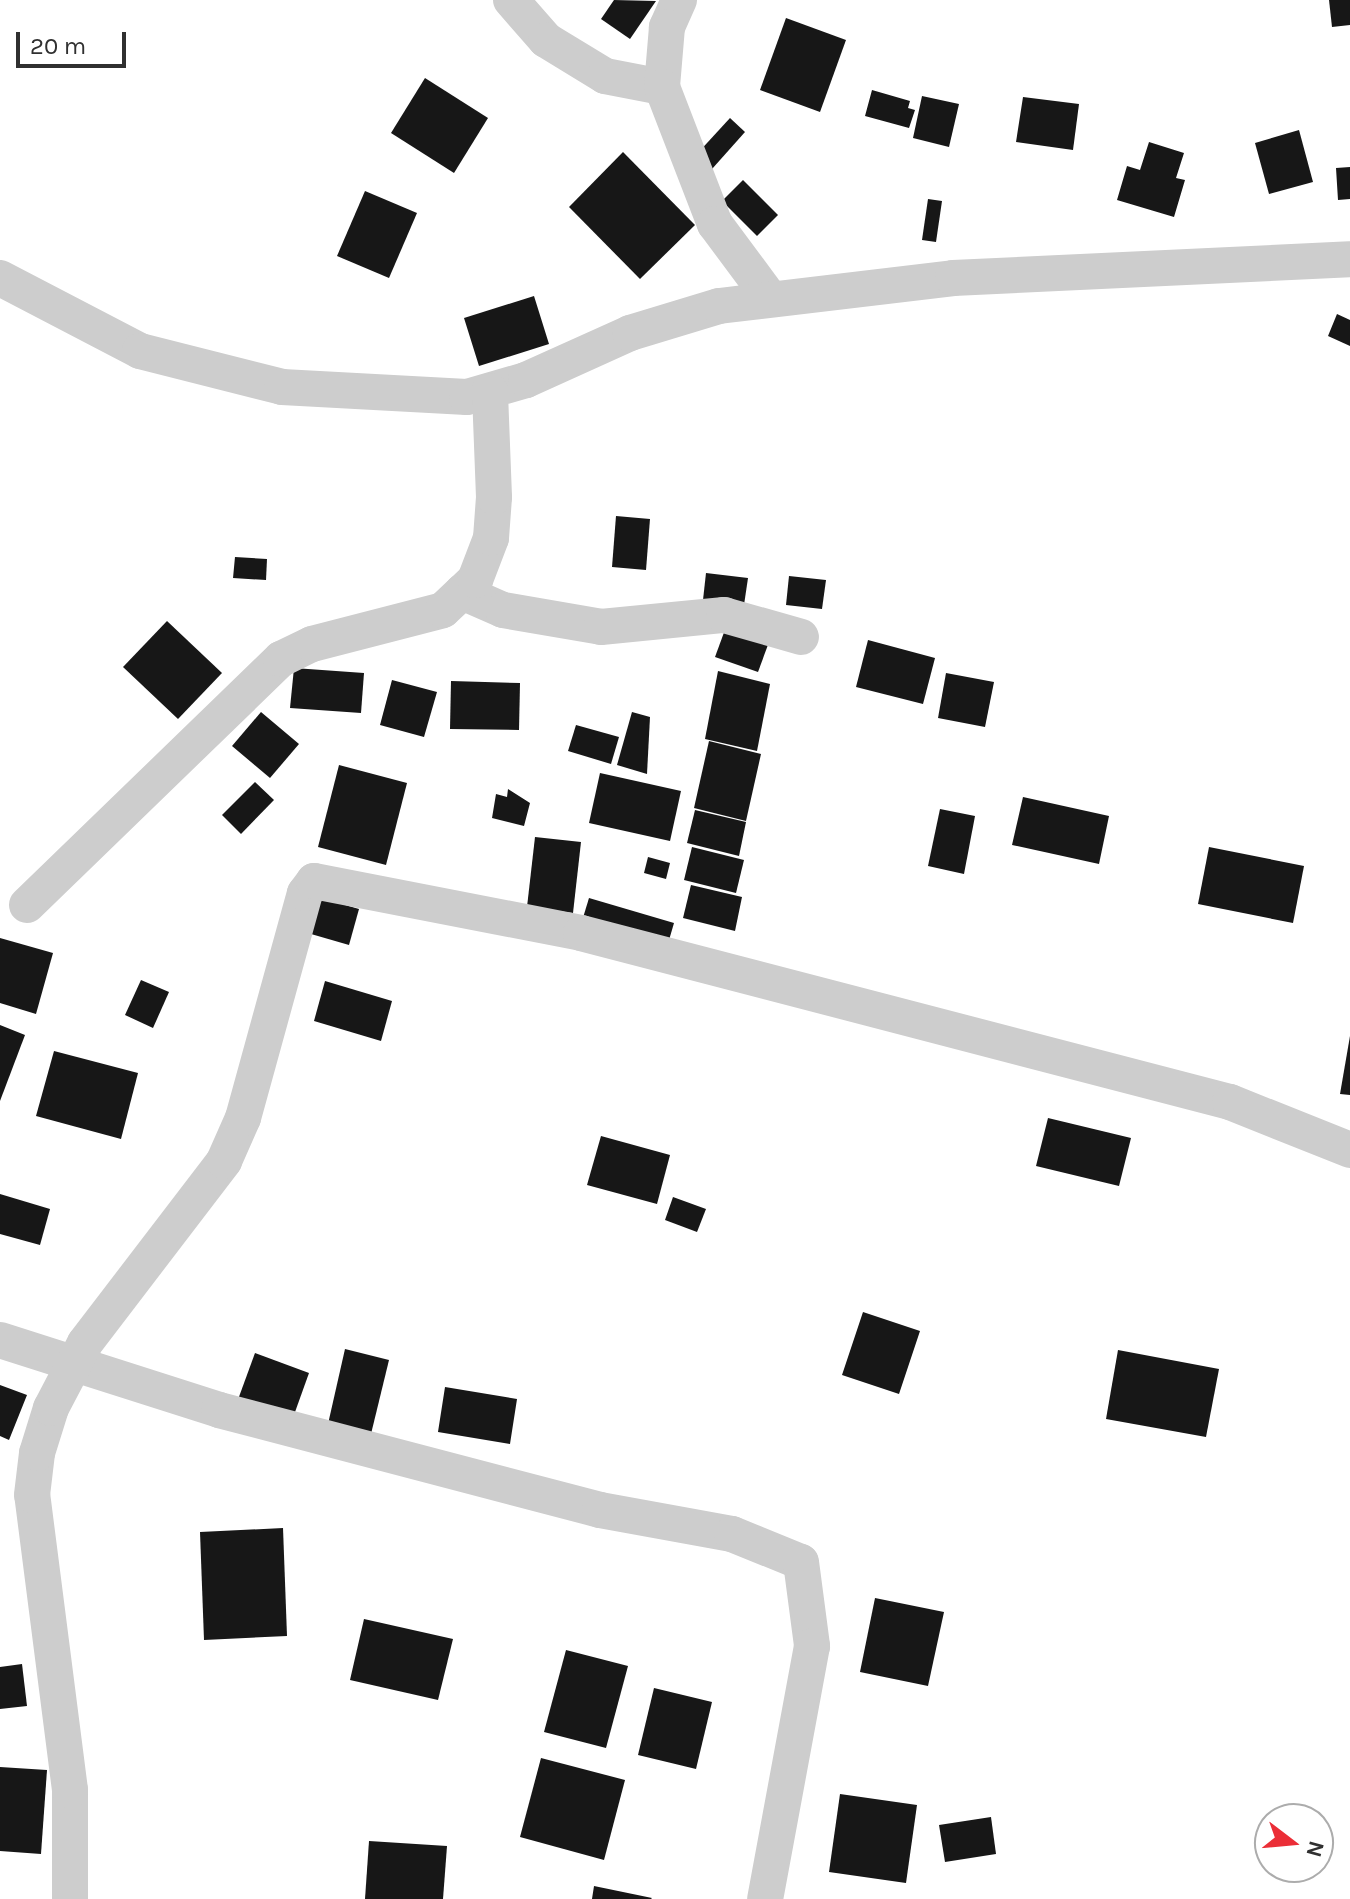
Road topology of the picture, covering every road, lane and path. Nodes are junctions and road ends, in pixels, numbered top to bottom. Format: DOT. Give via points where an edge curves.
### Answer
graph roads {
  1 [pos="511,0"];
  2 [pos="679,0"];
  3 [pos="662,87"];
  4 [pos="1350,259"];
  5 [pos="0,278"];
  6 [pos="770,298"];
  7 [pos="490,391"];
  8 [pos="462,592"];
  9 [pos="801,637"];
  10 [pos="27,905"];
  11 [pos="1350,1150"];
  12 [pos="0,1340"];
  13 [pos="72,1368"];
  14 [pos="70,1899"];
  15 [pos="765,1899"];
  1 -- 3 [label="street" via="546,40 605,76"];
  2 -- 3 [label="street" via="667,27"];
  3 -- 6 [label="street" via="715,224"];
  4 -- 6 [label="street" via="953,278"];
  5 -- 7 [label="street" via="140,351 282,387 467,397"];
  6 -- 7 [label="street" via="630,333"];
  7 -- 8 [label="street" via="491,538 475,580"];
  8 -- 9 [label="street" via="503,610 601,627 724,615"];
  8 -- 10 [label="street" via="443,610 312,644 281,659"];
  11 -- 13 [label="street" via="1230,1102 658,953 314,881 305,893 243,1118 224,1161"];
  12 -- 13 [label="street"];
  13 -- 14 [label="street" via="51,1408 32,1495 70,1790"];
  13 -- 15 [label="street" via="600,1510 732,1534 801,1562 812,1646"];
}
